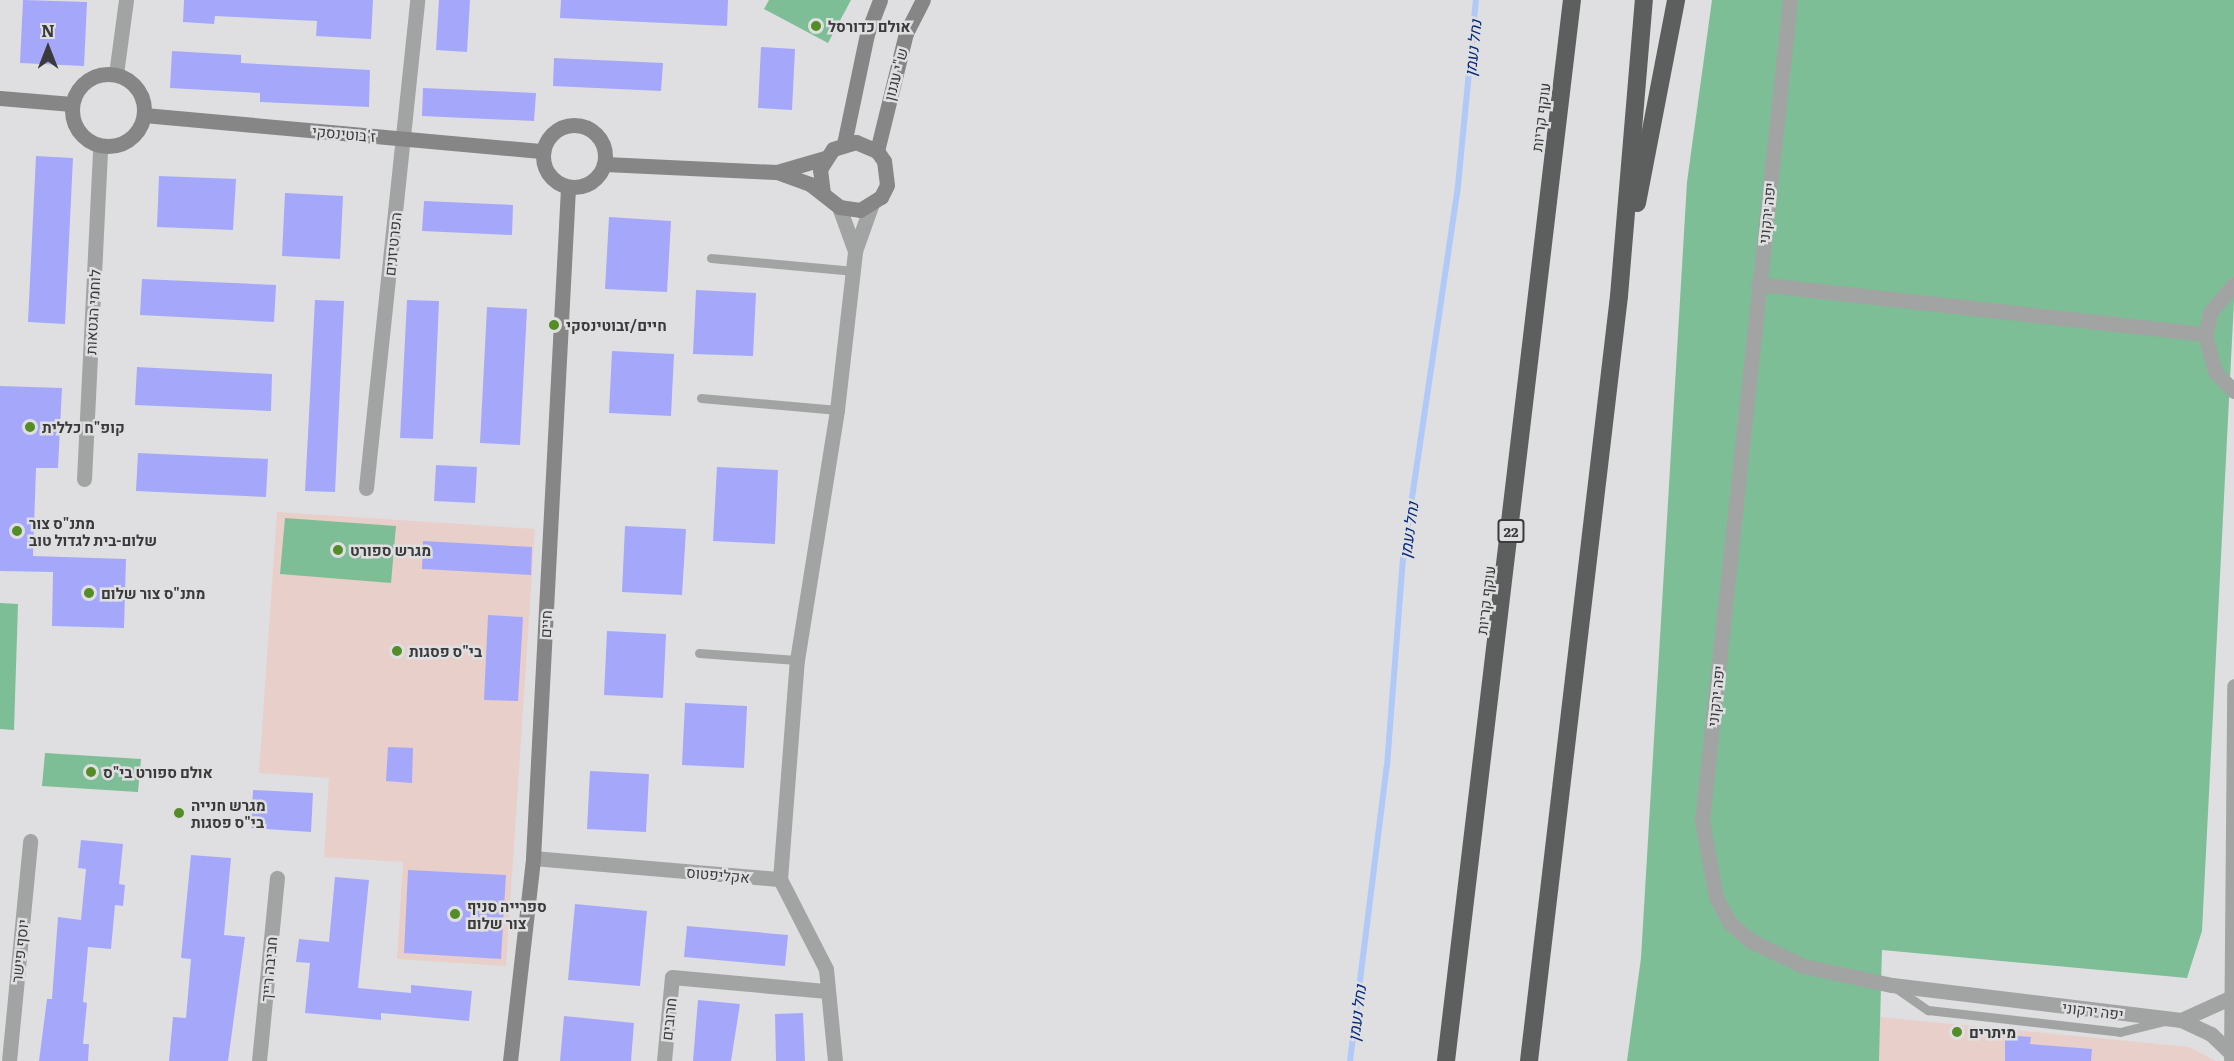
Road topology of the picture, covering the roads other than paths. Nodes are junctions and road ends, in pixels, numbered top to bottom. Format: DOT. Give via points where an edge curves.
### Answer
graph roads {
  1 [pos="126,0"];
  2 [pos="417,0"];
  3 [pos="880,0"];
  4 [pos="924,0"];
  5 [pos="1572,0"];
  6 [pos="1644,0"];
  7 [pos="1676,0"];
  8 [pos="1790,0"];
  9 [pos="116,75"];
  10 [pos="0,98"];
  11 [pos="72,104"];
  12 [pos="144,115"];
  13 [pos="403,138"];
  14 [pos="844,144"];
  15 [pos="100,146"];
  16 [pos="543,151"];
  17 [pos="877,151"];
  18 [pos="825,158"];
  19 [pos="605,164"];
  20 [pos="777,172"];
  21 [pos="568,187"];
  22 [pos="823,192"];
  23 [pos="871,206"];
  24 [pos="839,207"];
  25 [pos="855,251"];
  26 [pos="711,258"];
  27 [pos="854,271"];
  28 [pos="1758,284"];
  29 [pos="2232,284"];
  30 [pos="1618,296"];
  31 [pos="2205,334"];
  32 [pos="2229,387"];
  33 [pos="701,398"];
  34 [pos="2234,403"];
  35 [pos="837,410"];
  36 [pos="84,478"];
  37 [pos="366,488"];
  38 [pos="699,653"];
  39 [pos="797,660"];
  40 [pos="2234,686"];
  41 [pos="30,841"];
  42 [pos="533,858"];
  43 [pos="277,878"];
  44 [pos="780,879"];
  45 [pos="2232,928"];
  46 [pos="827,991"];
  47 [pos="2232,996"];
  48 [pos="2176,1020"];
  49 [pos="2231,1057"];
  50 [pos="9,1061"];
  51 [pos="259,1061"];
  52 [pos="510,1061"];
  53 [pos="664,1061"];
  54 [pos="835,1061"];
  55 [pos="1446,1061"];
  56 [pos="1529,1061"];
  1 -- 9 [label="street"];
  2 -- 13 [label="street, הפרטיזנים"];
  3 -- 14 [label="street" via="867,34"];
  4 -- 17 [label="street, ש\"י עגנון" via="906,33"];
  5 -- 55 [label="highway, עוקף קריות / 22"];
  6 -- 30 [label="highway"];
  7 -- 30 [label="highway"];
  8 -- 28 [label="street, יפה ירקוני"];
  9 -- 11 [label="street" via="93,77 83,83"];
  9 -- 12 [label="street" via="138,89"];
  10 -- 11 [label="street"];
  11 -- 15 [label="street" via="77,131"];
  12 -- 13 [label="street, ז'בוטינסקי"];
  12 -- 15 [label="street" via="141,127 124,143"];
  13 -- 16 [label="street, ז'בוטינסקי"];
  13 -- 37 [label="street, הפרטיזנים"];
  14 -- 17 [label="street" via="856,142"];
  14 -- 18 [label="street"];
  15 -- 36 [label="street, לוחמי הגטאות"];
  16 -- 19 [label="street" via="555,132 564,127 586,128 602,142"];
  16 -- 21 [label="street" via="548,174"];
  17 -- 23 [label="street" via="888,172 887,185"];
  18 -- 20 [label="street"];
  18 -- 22 [label="street" via="820,175"];
  19 -- 20 [label="street"];
  19 -- 21 [label="street" via="591,183"];
  20 -- 22 [label="street"];
  21 -- 42 [label="street, חיים"];
  22 -- 24 [label="street"];
  23 -- 24 [label="street"];
  23 -- 25 [label="street"];
  24 -- 25 [label="street"];
  25 -- 27 [label="street"];
  26 -- 27 [label="lane"];
  27 -- 35 [label="street"];
  28 -- 31 [label="street"];
  28 -- 48 [label="street, יפה ירקוני" via="1702,842 1716,897 1730,923 1751,941 1803,966 1892,985"];
  29 -- 31 [label="street" via="2210,312"];
  30 -- 56 [label="highway"];
  31 -- 32 [label="street" via="2209,361"];
  32 -- 34 [label="street"];
  33 -- 35 [label="lane"];
  35 -- 39 [label="street"];
  38 -- 39 [label="lane"];
  39 -- 44 [label="street"];
  40 -- 45 [label="street"];
  41 -- 50 [label="street, יוסף פישר"];
  42 -- 44 [label="street, אקליפטוס"];
  42 -- 52 [label="street, חיים"];
  43 -- 51 [label="street, חביבה רייך"];
  44 -- 46 [label="street" via="818,948"];
  45 -- 47 [label="street"];
  46 -- 53 [label="street, חרובים" via="672,977"];
  46 -- 54 [label="street"];
  47 -- 48 [label="street"];
  47 -- 49 [label="street"];
  48 -- 49 [label="street, יפה ירקוני" via="2211,1034"];
}
